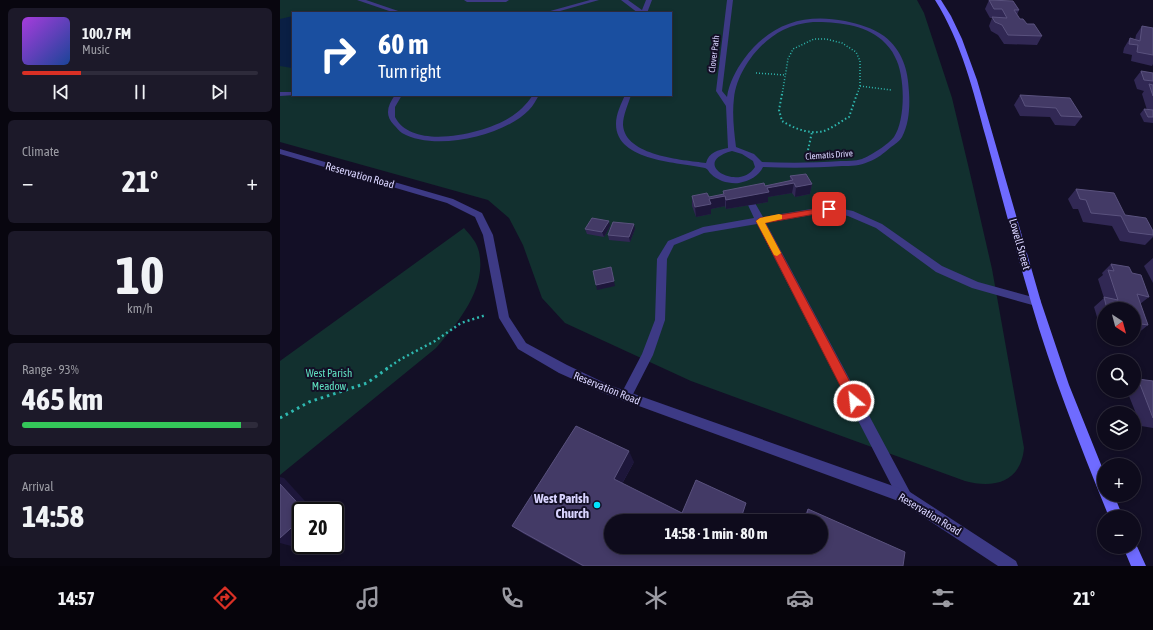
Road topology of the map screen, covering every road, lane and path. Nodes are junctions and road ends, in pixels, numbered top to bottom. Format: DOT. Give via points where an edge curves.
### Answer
graph roads {
  1 [pos="360,0"];
  2 [pos="467,0"];
  3 [pos="506,0"];
  4 [pos="596,0"];
  5 [pos="624,0"];
  6 [pos="649,0"];
  7 [pos="730,0"];
  8 [pos="938,0"];
  9 [pos="587,3"];
  10 [pos="398,12"];
  11 [pos="550,12"];
  12 [pos="574,12"];
  13 [pos="642,12"];
  14 [pos="643,12"];
  15 [pos="740,72"];
  16 [pos="785,76"];
  17 [pos="860,86"];
  18 [pos="906,92"];
  19 [pos="280,94"];
  20 [pos="292,94"];
  21 [pos="398,96"];
  22 [pos="536,96"];
  23 [pos="628,96"];
  24 [pos="730,107"];
  25 [pos="732,149"];
  26 [pos="280,151"];
  27 [pos="758,164"];
  28 [pos="710,166"];
  29 [pos="752,205"];
  30 [pos="760,221"];
  31 [pos="1036,302"];
  32 [pos="502,310"];
  33 [pos="626,396"];
  34 [pos="280,418"];
  35 [pos="1097,471"];
  36 [pos="905,496"];
  37 [pos="1133,554"];
  38 [pos="1011,566"];
  39 [pos="1139,566"];
  1 -- 10 [label="street"];
  2 -- 3 [label="street"];
  4 -- 9 [label="street"];
  5 -- 13 [label="street"];
  6 -- 14 [label="street"];
  7 -- 24 [label="street, Clover Path" via="719,91"];
  8 -- 31 [label="main road, Lowell Street" via="959,39 974,80"];
  9 -- 11 [label="street"];
  9 -- 12 [label="street"];
  15 -- 16 [label="path"];
  15 -- 18 [label="street, Clematis Drive" via="761,41 777,30 798,22 844,22 865,28 882,38 897,52 906,78"];
  15 -- 24 [label="street, Clematis Drive" via="733,84"];
  16 -- 17 [label="path" via="793,49 814,39 826,39 842,43 856,52 860,61"];
  16 -- 17 [label="path" via="779,110 782,121 792,127 812,132 824,131 849,117"];
  17 -- 18 [label="path"];
  18 -- 27 [label="street, Clematis Drive" via="906,108 898,138 881,152 862,162 805,166"];
  19 -- 20 [label="street"];
  21 -- 22 [label="street" via="393,102 390,115 396,126 410,134 430,139 481,134 504,125 522,114"];
  23 -- 28 [label="street" via="620,130 636,150 660,158"];
  24 -- 25 [label="street, Clematis Drive"];
  25 -- 27 [label="street" via="753,155"];
  25 -- 28 [label="street" via="718,152 710,161"];
  26 -- 32 [label="street, Reservation Road" via="450,201 479,215 488,235"];
  27 -- 28 [label="street" via="754,174 741,183 723,179 712,171"];
  29 -- 30 [label="street"];
  30 -- 31 [label="street" via="829,209 850,214 879,226 939,269 976,285"];
  30 -- 33 [label="street" via="703,230 671,243 662,258 660,320 647,354"];
  30 -- 36 [label="street"];
  31 -- 35 [label="main road, Lowell Street" via="1062,385"];
  32 -- 33 [label="street, Reservation Road" via="504,318 522,346 563,369"];
  32 -- 34 [label="path" via="461,323 367,382 309,402"];
  33 -- 36 [label="street, Reservation Road"];
  36 -- 38 [label="street, Reservation Road"];
  37 -- 39 [label="main road"];
}
